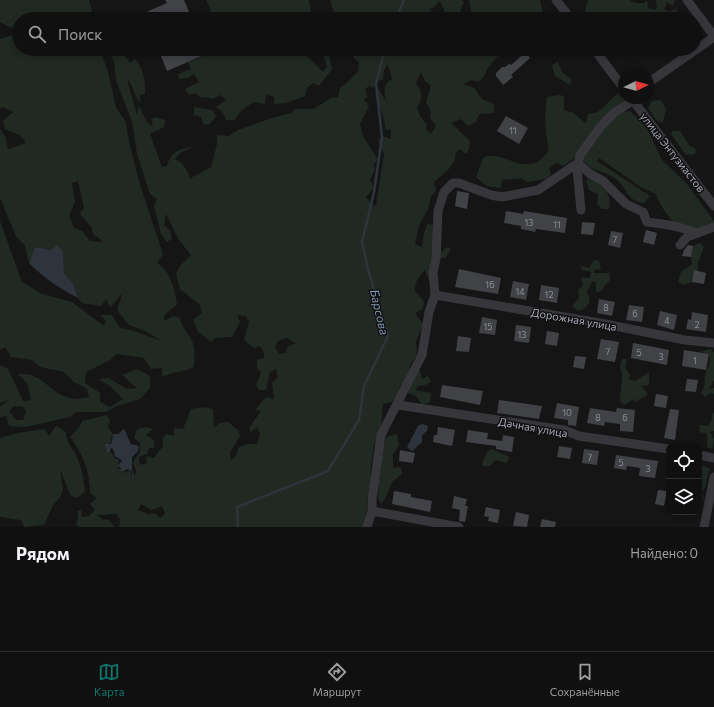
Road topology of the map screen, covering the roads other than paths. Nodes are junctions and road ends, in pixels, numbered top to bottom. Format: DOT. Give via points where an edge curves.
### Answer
graph roads {
  1 [pos="556,0"];
  2 [pos="686,0"];
  3 [pos="565,12"];
  4 [pos="695,12"];
  5 [pos="702,21"];
  6 [pos="714,36"];
  7 [pos="702,45"];
  8 [pos="599,56"];
  9 [pos="686,56"];
  10 [pos="654,79"];
  11 [pos="618,81"];
  12 [pos="625,104"];
  13 [pos="636,104"];
  14 [pos="578,163"];
  15 [pos="714,206"];
  16 [pos="581,210"];
  17 [pos="714,227"];
  18 [pos="696,233"];
  19 [pos="680,245"];
  20 [pos="435,295"];
  21 [pos="714,343"];
  22 [pos="398,405"];
  23 [pos="666,449"];
  24 [pos="702,456"];
  25 [pos="714,458"];
  26 [pos="714,477"];
  27 [pos="372,511"];
  28 [pos="367,527"];
  29 [pos="459,527"];
  30 [pos="704,527"];
  1 -- 3 [label="street"];
  2 -- 4 [label="street"];
  5 -- 6 [label="street"];
  6 -- 7 [label="street"];
  8 -- 11 [label="street"];
  9 -- 10 [label="street"];
  12 -- 14 [label="street" via="601,126 580,155"];
  13 -- 15 [label="street, улица Энтузиастов"];
  14 -- 16 [label="street"];
  14 -- 18 [label="street" via="603,181 626,204 643,212 647,222 668,224"];
  14 -- 20 [label="street" via="538,190 512,196 491,195 453,183 444,192 438,211 433,272"];
  17 -- 18 [label="street"];
  18 -- 19 [label="street" via="687,237"];
  20 -- 21 [label="street, Дорожная улица"];
  20 -- 22 [label="street" via="429,312 422,355"];
  22 -- 23 [label="street, Дачная улица"];
  22 -- 27 [label="street" via="381,435"];
  24 -- 25 [label="street"];
  26 -- 30 [label="street"];
  27 -- 28 [label="street"];
  27 -- 29 [label="street"];
}
